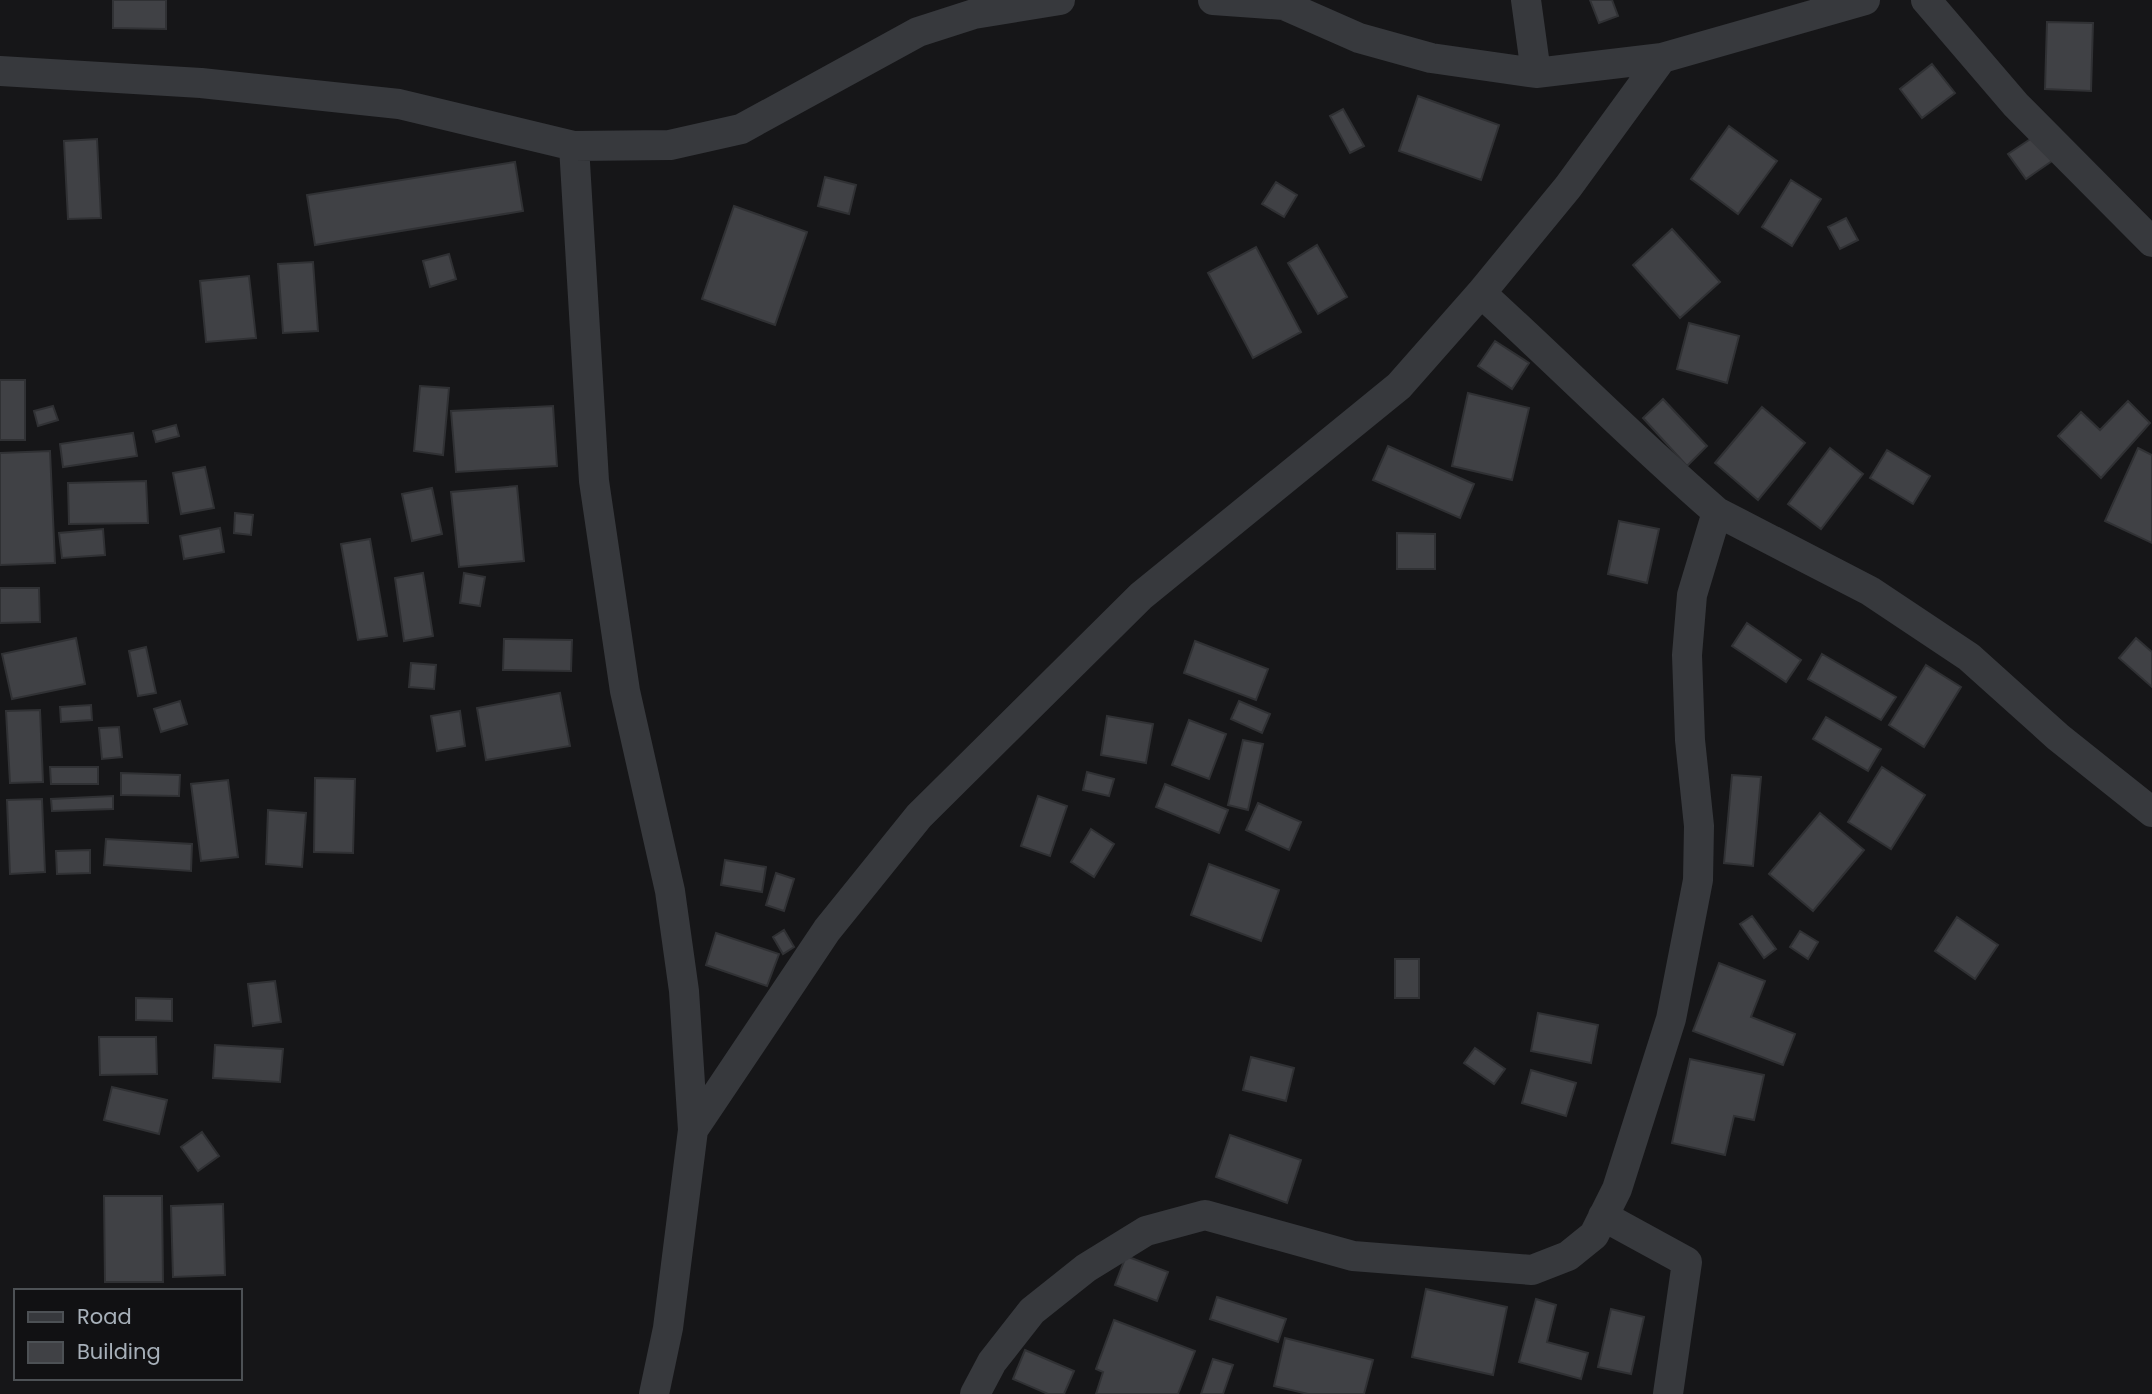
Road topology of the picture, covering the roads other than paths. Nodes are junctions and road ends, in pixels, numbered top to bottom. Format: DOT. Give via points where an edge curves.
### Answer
graph roads {
  1 [pos="1060,0"];
  2 [pos="1213,0"];
  3 [pos="1527,0"];
  4 [pos="1865,0"];
  5 [pos="1926,0"];
  6 [pos="1662,58"];
  7 [pos="0,71"];
  8 [pos="1536,73"];
  9 [pos="574,146"];
  10 [pos="2152,242"];
  11 [pos="1481,293"];
  12 [pos="1717,512"];
  13 [pos="2152,812"];
  14 [pos="693,1129"];
  15 [pos="1604,1216"];
  16 [pos="654,1394"];
  17 [pos="975,1394"];
  18 [pos="1668,1394"];
  1 -- 9 [label="street" via="974,14 918,32 741,129 670,145"];
  2 -- 8 [label="street" via="1284,5 1359,38 1431,58"];
  3 -- 8 [label="street"];
  4 -- 6 [label="street"];
  5 -- 10 [label="street" via="2016,105"];
  6 -- 8 [label="street"];
  6 -- 11 [label="street" via="1568,187"];
  7 -- 9 [label="street" via="201,83 399,104"];
  9 -- 14 [label="street" via="594,481 625,691 672,903 684,991"];
  11 -- 12 [label="street"];
  11 -- 14 [label="street" via="1399,386 1141,596 919,816 827,930"];
  12 -- 13 [label="street" via="1870,591 1969,657 2058,737"];
  12 -- 15 [label="street" via="1692,595 1687,655 1699,825 1698,880 1671,1019 1617,1189"];
  14 -- 16 [label="street" via="668,1328"];
  15 -- 17 [label="street" via="1594,1235 1568,1256 1532,1270 1353,1256 1205,1215 1146,1231 1086,1268 1032,1311 992,1362"];
  15 -- 18 [label="street" via="1687,1262"];
}
